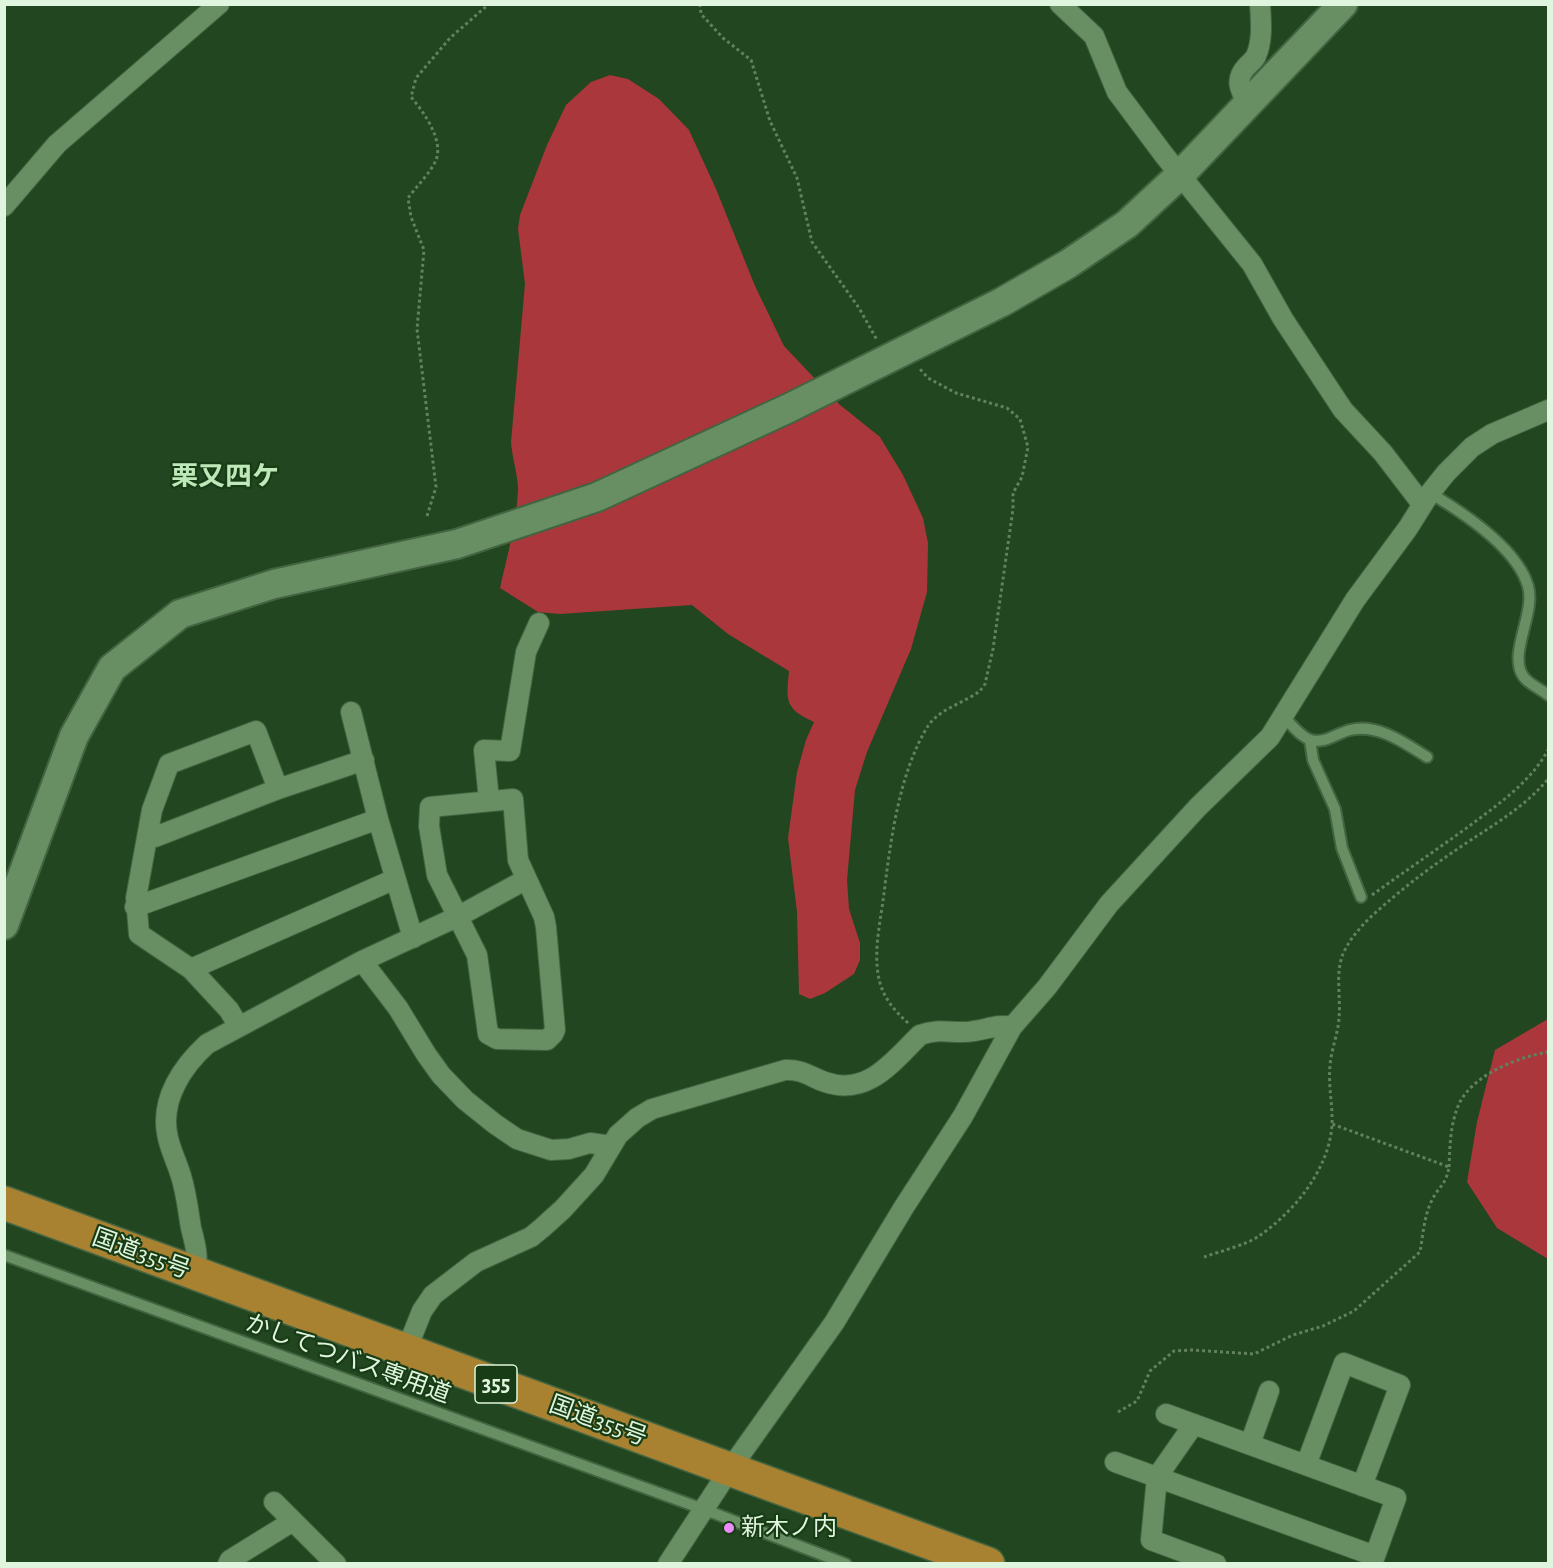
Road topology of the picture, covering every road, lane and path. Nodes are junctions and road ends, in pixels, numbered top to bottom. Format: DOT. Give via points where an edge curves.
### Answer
graph roads {
  1 [pos="219,4"];
  2 [pos="489,4"];
  3 [pos="700,4"];
  4 [pos="1060,4"];
  5 [pos="1260,4"];
  6 [pos="1343,4"];
  7 [pos="1248,104"];
  8 [pos="1181,174"];
  9 [pos="4,206"];
  10 [pos="888,359"];
  11 [pos="1548,410"];
  12 [pos="1426,499"];
  13 [pos="427,516"];
  14 [pos="539,623"];
  15 [pos="1548,695"];
  16 [pos="351,712"];
  17 [pos="1283,717"];
  18 [pos="1310,740"];
  19 [pos="1548,750"];
  20 [pos="1427,757"];
  21 [pos="364,760"];
  22 [pos="1548,779"];
  23 [pos="278,789"];
  24 [pos="489,800"];
  25 [pos="378,819"];
  26 [pos="148,837"];
  27 [pos="395,879"];
  28 [pos="525,880"];
  29 [pos="1361,897"];
  30 [pos="135,907"];
  31 [pos="459,916"];
  32 [pos="4,925"];
  33 [pos="412,938"];
  34 [pos="362,961"];
  35 [pos="191,969"];
  36 [pos="239,1027"];
  37 [pos="1012,1027"];
  38 [pos="920,1035"];
  39 [pos="1548,1052"];
  40 [pos="1332,1124"];
  41 [pos="611,1146"];
  42 [pos="1449,1167"];
  43 [pos="4,1203"];
  44 [pos="4,1255"];
  45 [pos="1204,1257"];
  46 [pos="195,1273"];
  47 [pos="406,1351"];
  48 [pos="1269,1391"];
  49 [pos="1118,1412"];
  50 [pos="1166,1414"];
  51 [pos="1194,1424"];
  52 [pos="1250,1444"];
  53 [pos="1115,1462"];
  54 [pos="1306,1465"];
  55 [pos="730,1469"];
  56 [pos="1157,1478"];
  57 [pos="1362,1486"];
  58 [pos="274,1502"];
  59 [pos="704,1509"];
  60 [pos="293,1521"];
  61 [pos="1373,1560"];
  62 [pos="228,1563"];
  63 [pos="336,1563"];
  64 [pos="668,1563"];
  65 [pos="846,1563"];
  66 [pos="988,1563"];
  67 [pos="1216,1563"];
  1 -- 9 [label="street" via="57,144"];
  2 -- 13 [label="path" via="450,38 416,78 411,97 427,117 435,137 437,159 408,198 411,218 424,250 417,329 436,487"];
  3 -- 10 [label="path" via="701,14 751,60 770,121 797,177 812,242 859,308"];
  4 -- 8 [label="street" via="1094,36 1117,92"];
  5 -- 7 [label="street" via="1261,38 1256,58 1243,70 1238,82"];
  6 -- 7 [label="street"];
  7 -- 8 [label="street"];
  8 -- 10 [label="street" via="1128,224 1068,264"];
  8 -- 12 [label="street" via="1252,264 1343,411"];
  10 -- 32 [label="street" via="597,497 457,544 274,584 180,614 112,668 75,736"];
  10 -- 38 [label="path" via="919,367 928,378 956,393 1007,408 1020,419 1028,447 1022,477 1013,493 985,684 981,691 937,716 929,726 908,771 890,847 877,967 891,1006"];
  11 -- 12 [label="street" via="1472,447"];
  12 -- 15 [label="lane" via="1458,509 1502,545 1522,574 1528,584 1529,607 1519,664 1526,679"];
  12 -- 17 [label="street" via="1354,600"];
  14 -- 24 [label="street" via="526,652 510,751 484,750"];
  16 -- 21 [label="street"];
  17 -- 18 [label="lane"];
  17 -- 37 [label="street" via="1270,737 1198,807 1109,904"];
  18 -- 20 [label="lane" via="1324,741 1351,730 1366,729 1394,737"];
  18 -- 29 [label="lane" via="1313,760 1335,809 1342,848"];
  19 -- 29 [label="path" via="1529,777 1494,807 1364,900"];
  21 -- 23 [label="street"];
  21 -- 25 [label="street"];
  22 -- 40 [label="path" via="1510,816 1416,877 1371,916 1346,948 1340,966 1339,1023 1330,1064"];
  23 -- 26 [label="street"];
  23 -- 26 [label="street" via="256,731 245,735 169,764 152,810"];
  24 -- 28 [label="street" via="513,799 516,847"];
  24 -- 31 [label="street" via="430,807 437,875"];
  25 -- 27 [label="street"];
  25 -- 30 [label="street"];
  26 -- 30 [label="street"];
  27 -- 33 [label="street"];
  27 -- 35 [label="street"];
  28 -- 31 [label="street"];
  28 -- 31 [label="street" via="546,927 555,1030 547,1040 497,1040 488,1034 477,955"];
  30 -- 35 [label="street" via="139,934"];
  31 -- 33 [label="street"];
  33 -- 34 [label="street"];
  34 -- 36 [label="street"];
  34 -- 41 [label="street" via="441,1075 495,1124 517,1139 551,1149 590,1143"];
  35 -- 36 [label="street" via="229,1010"];
  36 -- 46 [label="street" via="197,1053 170,1096 165,1114 198,1257"];
  37 -- 38 [label="street" via="991,1026 972,1032 937,1030"];
  37 -- 55 [label="street" via="963,1116 834,1323"];
  38 -- 41 [label="street" via="869,1082 837,1085 806,1072 785,1070 652,1109 627,1126"];
  39 -- 42 [label="path" via="1514,1060 1471,1088 1454,1117"];
  40 -- 42 [label="path"];
  40 -- 45 [label="path" via="1327,1155 1292,1208 1258,1237"];
  41 -- 47 [label="street" via="594,1175 542,1228 476,1262 434,1295 422,1311"];
  42 -- 49 [label="path" via="1447,1180 1432,1200 1425,1219 1420,1252 1354,1311 1254,1354 1174,1351 1150,1371 1137,1401"];
  43 -- 46 [label="highway, 国道355号 / 355"];
  44 -- 59 [label="lane, かしてつバス専用道"];
  46 -- 47 [label="highway, 国道355号 / 355"];
  47 -- 55 [label="highway, 国道355号 / 355"];
  48 -- 52 [label="street"];
  50 -- 51 [label="street"];
  51 -- 52 [label="street"];
  51 -- 56 [label="street"];
  52 -- 54 [label="street"];
  53 -- 56 [label="street"];
  54 -- 57 [label="street"];
  54 -- 57 [label="street" via="1344,1363 1400,1385"];
  55 -- 59 [label="street"];
  55 -- 66 [label="highway, 国道355号 / 355"];
  56 -- 61 [label="street"];
  56 -- 67 [label="street" via="1151,1540"];
  57 -- 61 [label="street" via="1396,1498"];
  58 -- 60 [label="street"];
  59 -- 64 [label="street"];
  59 -- 65 [label="lane, かしてつバス専用道"];
  60 -- 62 [label="street"];
  60 -- 63 [label="street"];
}
